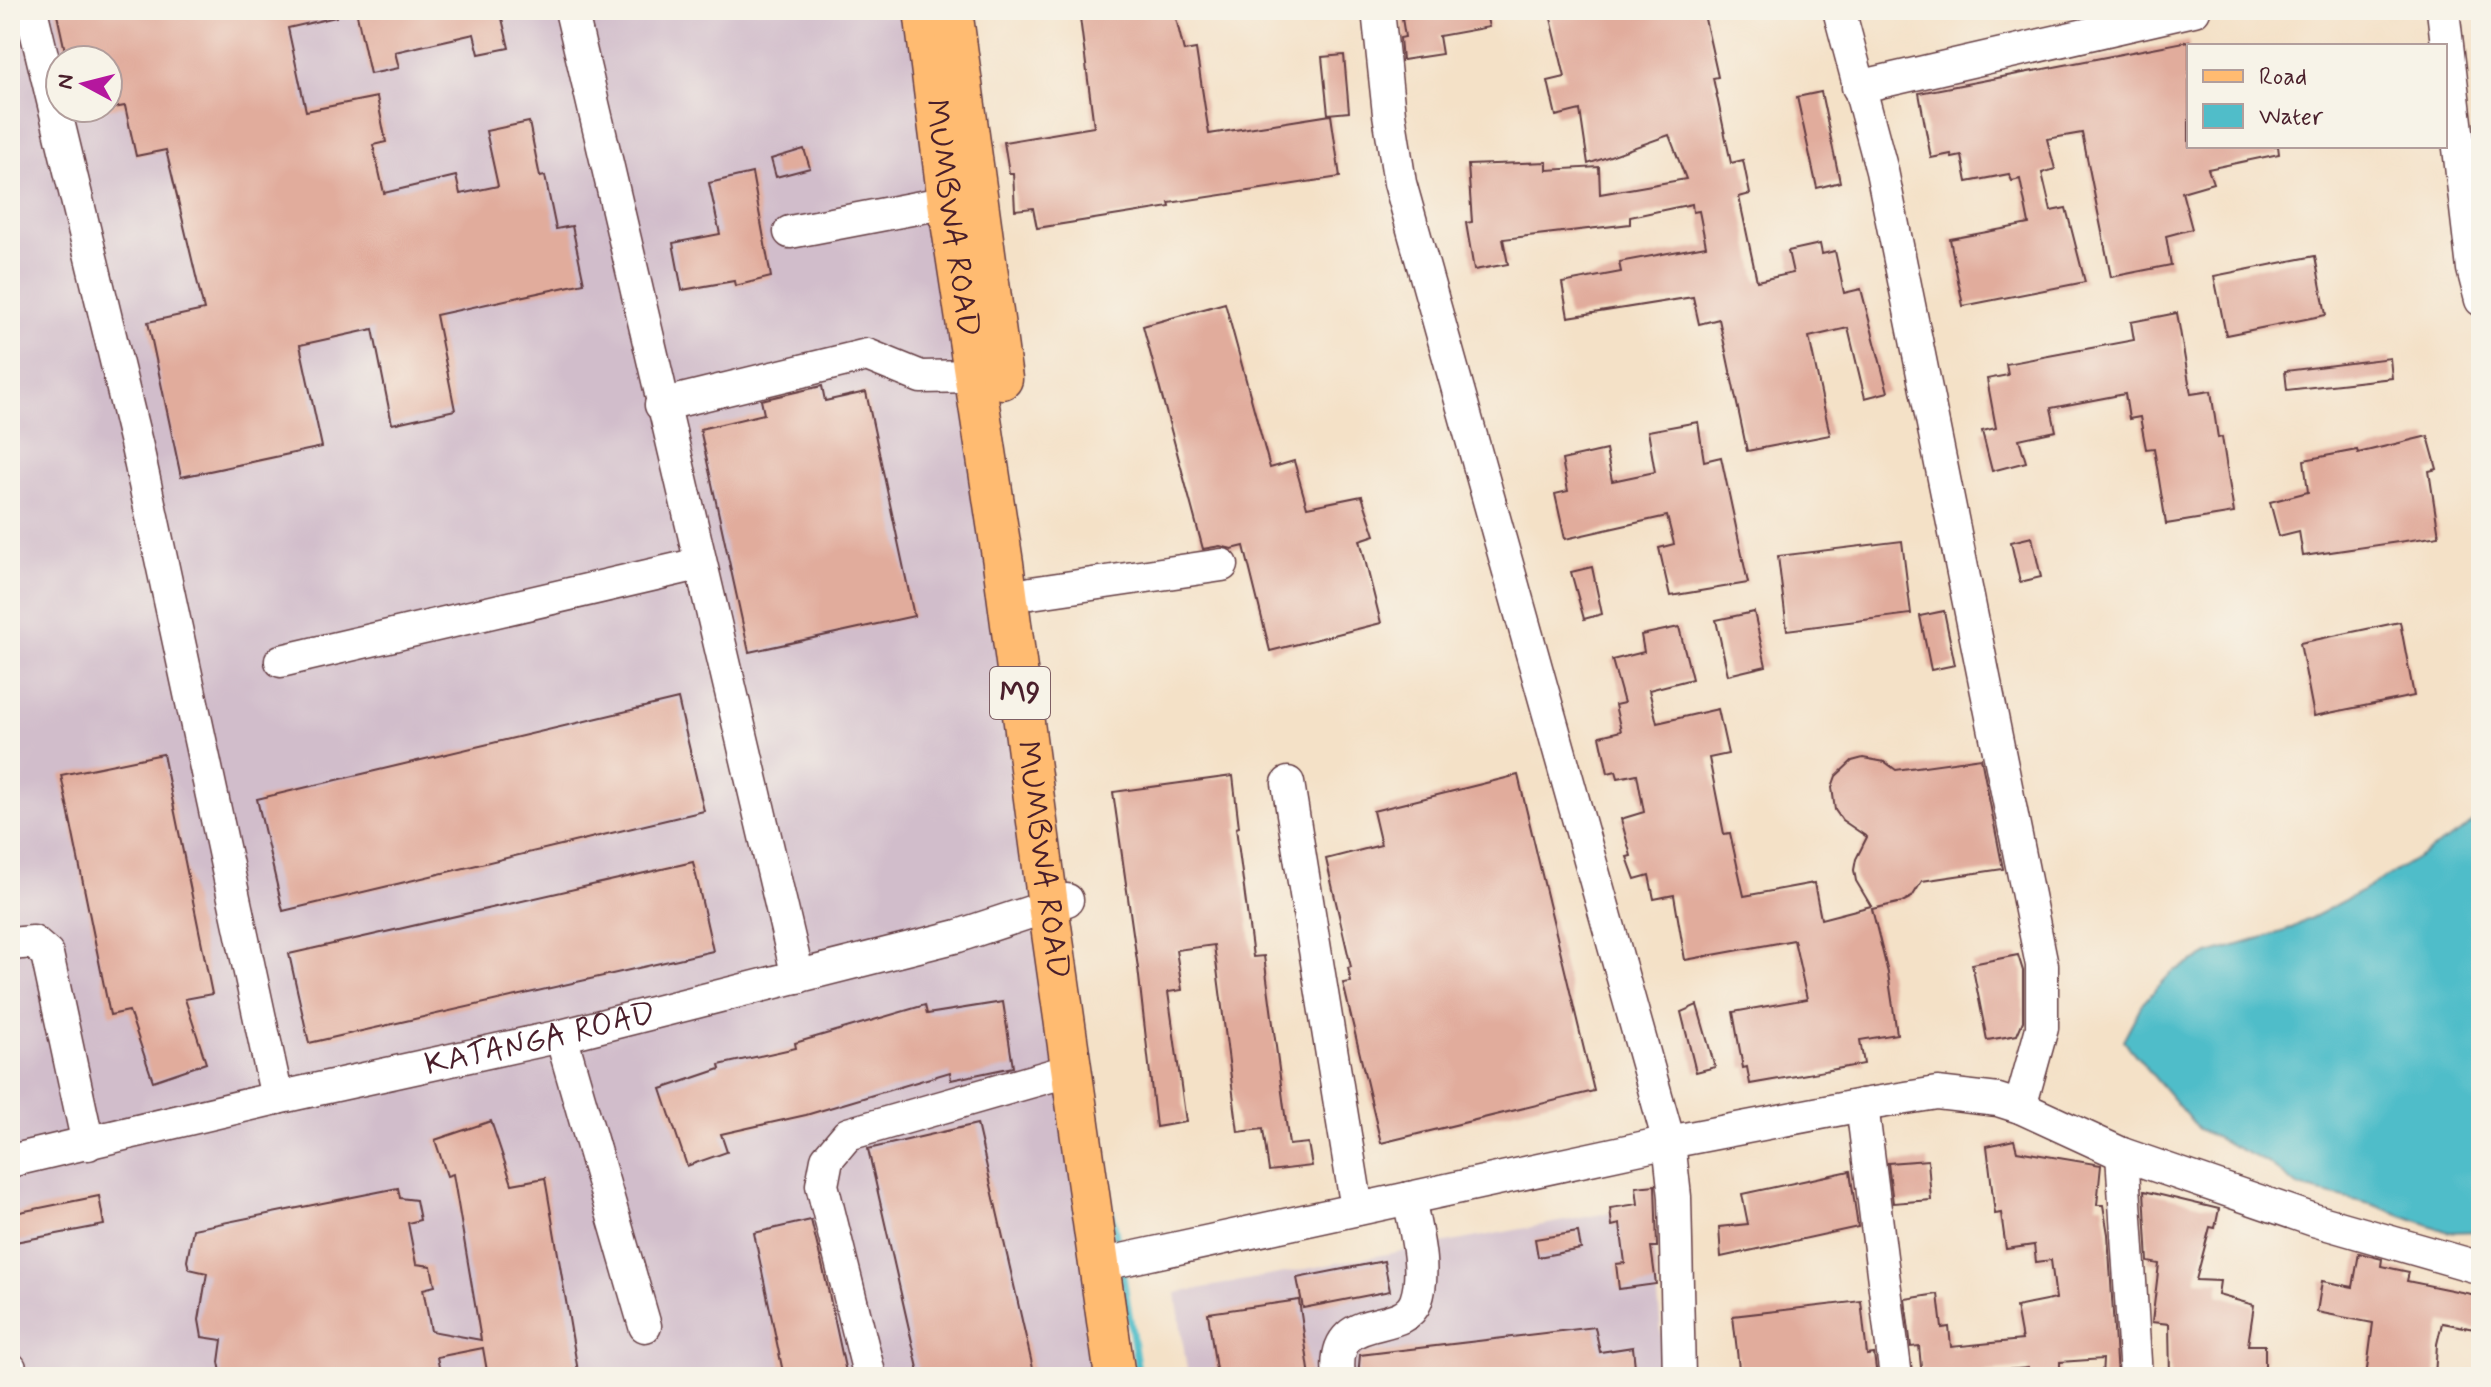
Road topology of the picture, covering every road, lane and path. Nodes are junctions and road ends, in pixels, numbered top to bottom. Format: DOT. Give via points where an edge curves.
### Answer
graph roads {
  1 [pos="31,10"];
  2 [pos="571,10"];
  3 [pos="924,10"];
  4 [pos="952,10"];
  5 [pos="1378,10"];
  6 [pos="1839,10"];
  7 [pos="2194,10"];
  8 [pos="2443,10"];
  9 [pos="2447,44"];
  10 [pos="2447,45"];
  11 [pos="1858,87"];
  12 [pos="948,202"];
  13 [pos="790,232"];
  14 [pos="2481,300"];
  15 [pos="974,376"];
  16 [pos="661,405"];
  17 [pos="699,564"];
  18 [pos="1222,565"];
  19 [pos="1031,593"];
  20 [pos="281,661"];
  21 [pos="1288,783"];
  22 [pos="1058,902"];
  23 [pos="10,944"];
  24 [pos="798,977"];
  25 [pos="561,1036"];
  26 [pos="1071,1070"];
  27 [pos="277,1098"];
  28 [pos="1862,1105"];
  29 [pos="2020,1107"];
  30 [pos="1669,1142"];
  31 [pos="88,1144"];
  32 [pos="2122,1154"];
  33 [pos="10,1161"];
  34 [pos="1409,1198"];
  35 [pos="1357,1209"];
  36 [pos="1111,1263"];
  37 [pos="2481,1268"];
  38 [pos="645,1326"];
  39 [pos="10,1368"];
  40 [pos="12,1377"];
  41 [pos="870,1377"];
  42 [pos="1115,1377"];
  43 [pos="1140,1377"];
  44 [pos="1339,1377"];
  45 [pos="1679,1377"];
  46 [pos="1896,1377"];
  47 [pos="2136,1377"];
  1 -- 27 [label="street" via="137,447"];
  2 -- 16 [label="street"];
  3 -- 12 [label="main road, MUMBWA ROAD / M9"];
  4 -- 19 [label="main road, MUMBWA ROAD / M9"];
  5 -- 30 [label="street" via="1400,183"];
  6 -- 11 [label="street"];
  7 -- 11 [label="street"];
  8 -- 9 [label="street"];
  10 -- 14 [label="street"];
  11 -- 29 [label="street" via="1885,186 2042,965 2042,1028"];
  12 -- 13 [label="street"];
  12 -- 15 [label="main road, MUMBWA ROAD / M9"];
  15 -- 16 [label="street" via="921,377 867,355"];
  15 -- 22 [label="main road, MUMBWA ROAD / M9"];
  16 -- 17 [label="street"];
  17 -- 20 [label="street"];
  17 -- 24 [label="street"];
  18 -- 19 [label="street"];
  19 -- 22 [label="main road, MUMBWA ROAD / M9"];
  21 -- 35 [label="street"];
  22 -- 24 [label="street, KATANGA ROAD" via="958,936"];
  22 -- 26 [label="main road, MUMBWA ROAD / M9"];
  22 -- 36 [label="main road, MUMBWA ROAD / M9"];
  23 -- 31 [label="street" via="33,942 47,954"];
  24 -- 25 [label="street, KATANGA ROAD"];
  25 -- 27 [label="street, KATANGA ROAD"];
  25 -- 38 [label="street"];
  26 -- 36 [label="main road, MUMBWA ROAD / M9"];
  26 -- 41 [label="street" via="848,1134 827,1159 822,1185"];
  27 -- 31 [label="street, KATANGA ROAD"];
  28 -- 29 [label="street" via="1937,1093"];
  28 -- 30 [label="street"];
  28 -- 46 [label="street"];
  29 -- 32 [label="street"];
  30 -- 34 [label="street"];
  30 -- 45 [label="street"];
  31 -- 33 [label="street, KATANGA ROAD"];
  32 -- 37 [label="street" via="2314,1220"];
  32 -- 47 [label="street"];
  34 -- 35 [label="street"];
  34 -- 44 [label="street" via="1421,1266 1415,1303 1404,1316 1345,1337 1336,1357"];
  35 -- 36 [label="street"];
  36 -- 42 [label="main road, MUMBWA ROAD / M9"];
  36 -- 43 [label="main road, MUMBWA ROAD / M9"];
  39 -- 40 [label="street"];
}
